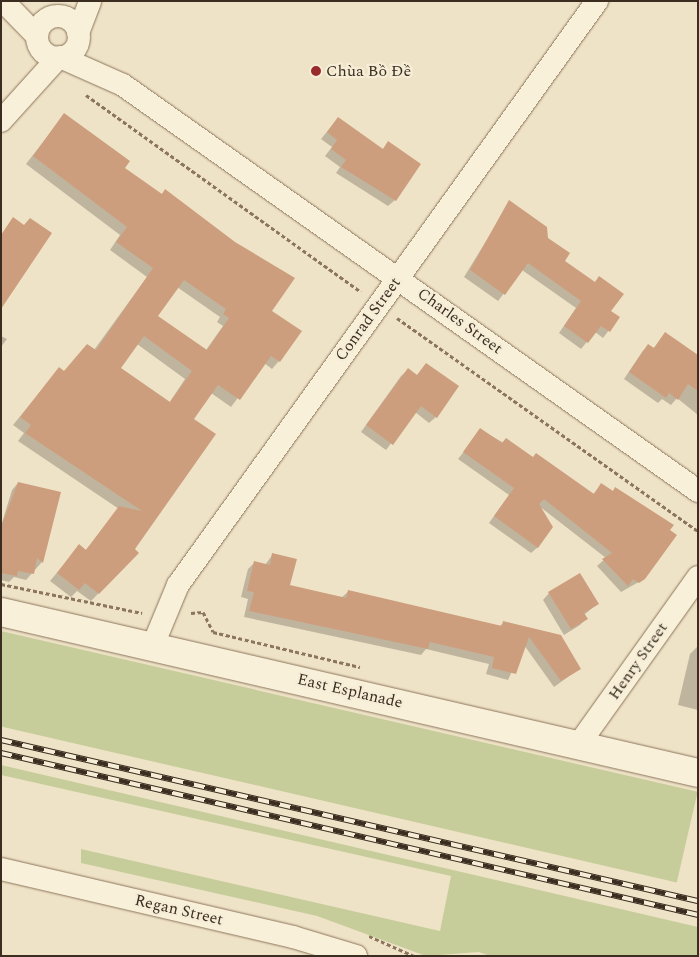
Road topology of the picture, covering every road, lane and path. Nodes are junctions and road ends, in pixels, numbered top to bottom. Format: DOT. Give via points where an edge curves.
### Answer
graph roads {
  1 [pos="3,1"];
  2 [pos="13,1"];
  3 [pos="76,1"];
  4 [pos="90,1"];
  5 [pos="597,1"];
  6 [pos="52,17"];
  7 [pos="78,36"];
  8 [pos="37,39"];
  9 [pos="59,58"];
  10 [pos="123,85"];
  11 [pos="1,120"];
  12 [pos="399,276"];
  13 [pos="698,491"];
  14 [pos="698,577"];
  15 [pos="1,584"];
  16 [pos="1,612"];
  17 [pos="164,615"];
  18 [pos="153,645"];
  19 [pos="369,669"];
  20 [pos="579,744"];
  21 [pos="698,773"];
  22 [pos="1,869"];
  23 [pos="356,956"];
  1 -- 8 [label="street"];
  2 -- 6 [label="street"];
  3 -- 6 [label="street"];
  4 -- 7 [label="street"];
  5 -- 12 [label="street, Conrad Street"];
  6 -- 7 [label="street" via="72,22"];
  6 -- 8 [label="street"];
  7 -- 9 [label="street" via="73,51"];
  7 -- 10 [label="street, Charles Street"];
  8 -- 9 [label="street" via="45,53"];
  8 -- 11 [label="street"];
  9 -- 10 [label="street, Charles Street"];
  9 -- 11 [label="street"];
  10 -- 12 [label="street, Charles Street"];
  12 -- 13 [label="street, Charles Street"];
  12 -- 17 [label="street, Conrad Street" via="178,585"];
  14 -- 20 [label="street, Henry Street"];
  15 -- 17 [label="path" via="128,612"];
  16 -- 18 [label="street, East Esplanade"];
  17 -- 18 [label="street, Conrad Street"];
  17 -- 19 [label="path" via="203,612 213,632"];
  18 -- 20 [label="street, East Esplanade"];
  20 -- 21 [label="street, East Esplanade"];
  22 -- 23 [label="street, Regan Street" via="293,936"];
}
